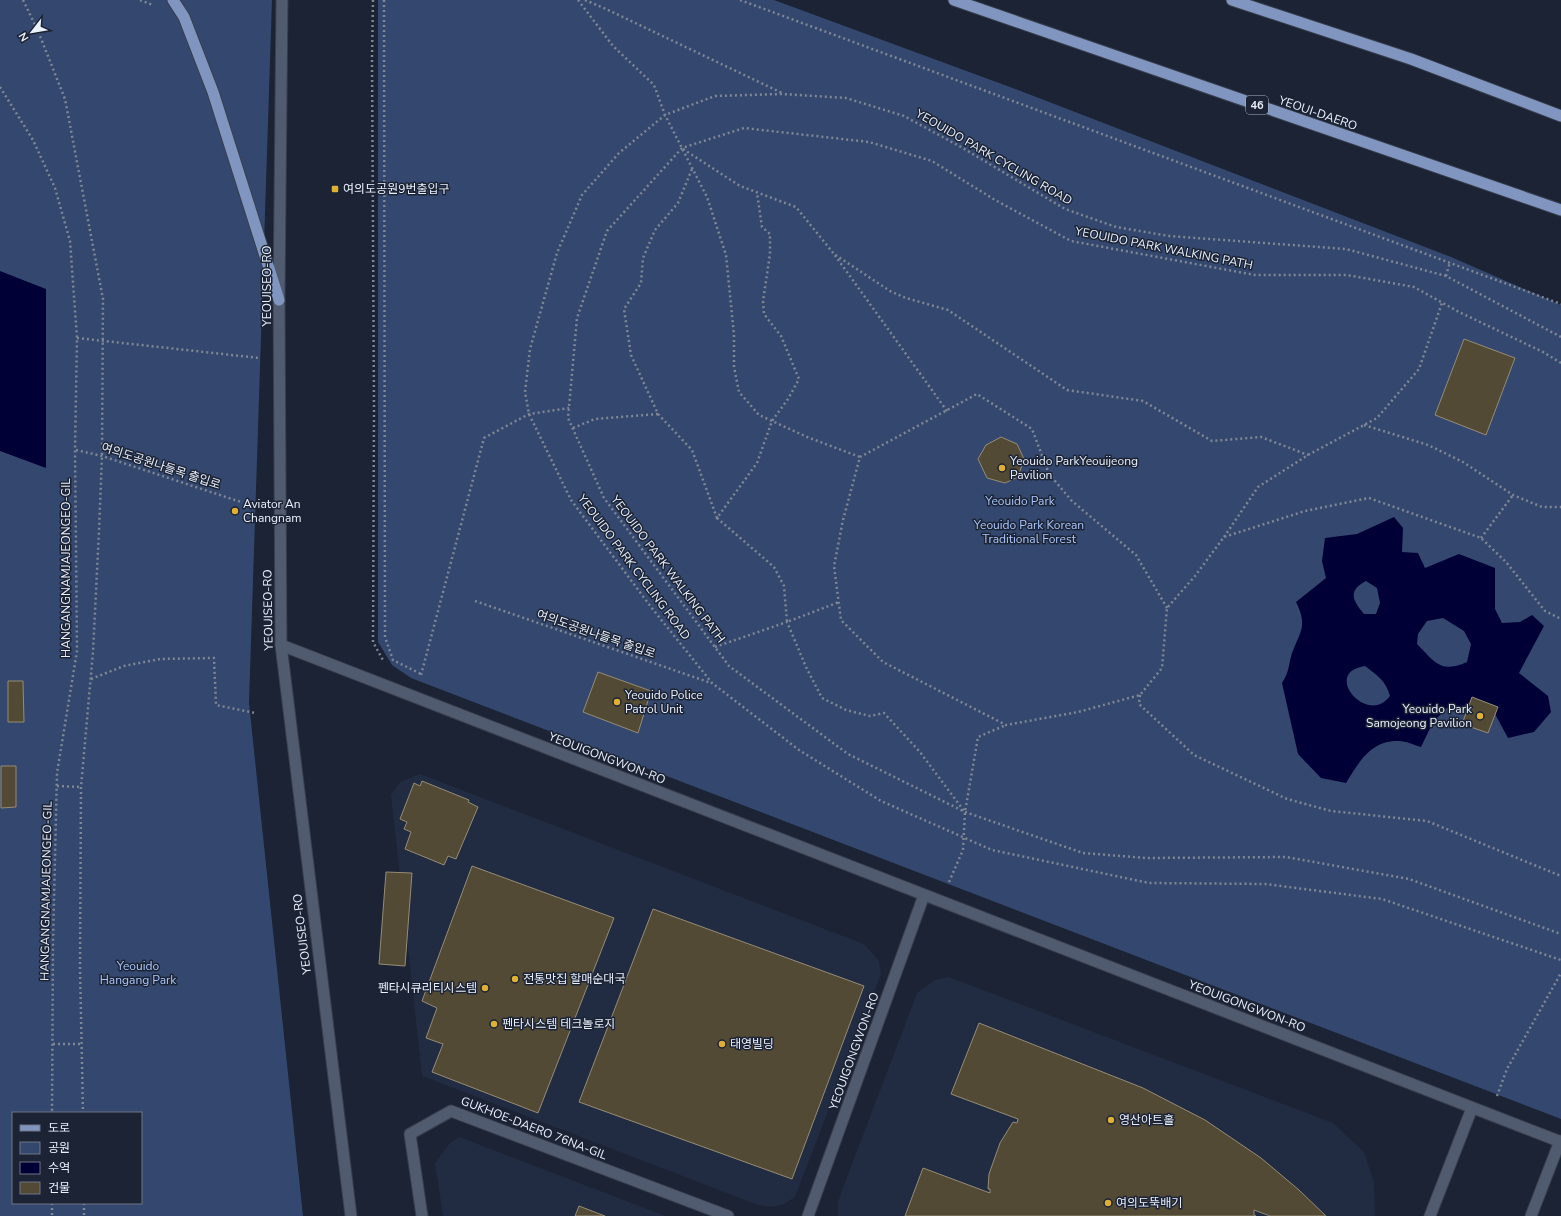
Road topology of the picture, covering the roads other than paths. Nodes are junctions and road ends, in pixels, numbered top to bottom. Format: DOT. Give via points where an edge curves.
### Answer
graph roads {
  1 [pos="173,0"];
  2 [pos="282,0"];
  3 [pos="954,0"];
  4 [pos="1232,0"];
  5 [pos="1561,116"];
  6 [pos="1561,210"];
  7 [pos="279,300"];
  8 [pos="281,645"];
  9 [pos="924,895"];
  10 [pos="1472,1108"];
  11 [pos="1560,1142"];
  12 [pos="351,1216"];
  13 [pos="422,1216"];
  14 [pos="728,1216"];
  15 [pos="808,1216"];
  16 [pos="1430,1216"];
  17 [pos="1530,1216"];
  1 -- 7 [label="main road" via="184,17 213,92"];
  2 -- 7 [label="street, YEOUISEO-RO"];
  3 -- 6 [label="main road, YEOUI-DAERO / 46"];
  4 -- 5 [label="main road" via="1411,59"];
  7 -- 8 [label="street, YEOUISEO-RO"];
  8 -- 9 [label="street, YEOUIGONGWON-RO"];
  8 -- 12 [label="street, YEOUISEO-RO"];
  9 -- 10 [label="street, YEOUIGONGWON-RO"];
  9 -- 15 [label="street, YEOUIGONGWON-RO"];
  10 -- 11 [label="street, YEOUIGONGWON-RO"];
  10 -- 16 [label="street"];
  11 -- 17 [label="street"];
  13 -- 14 [label="street, GUKHOE-DAERO 76NA-GIL" via="410,1134 451,1111"];
}
